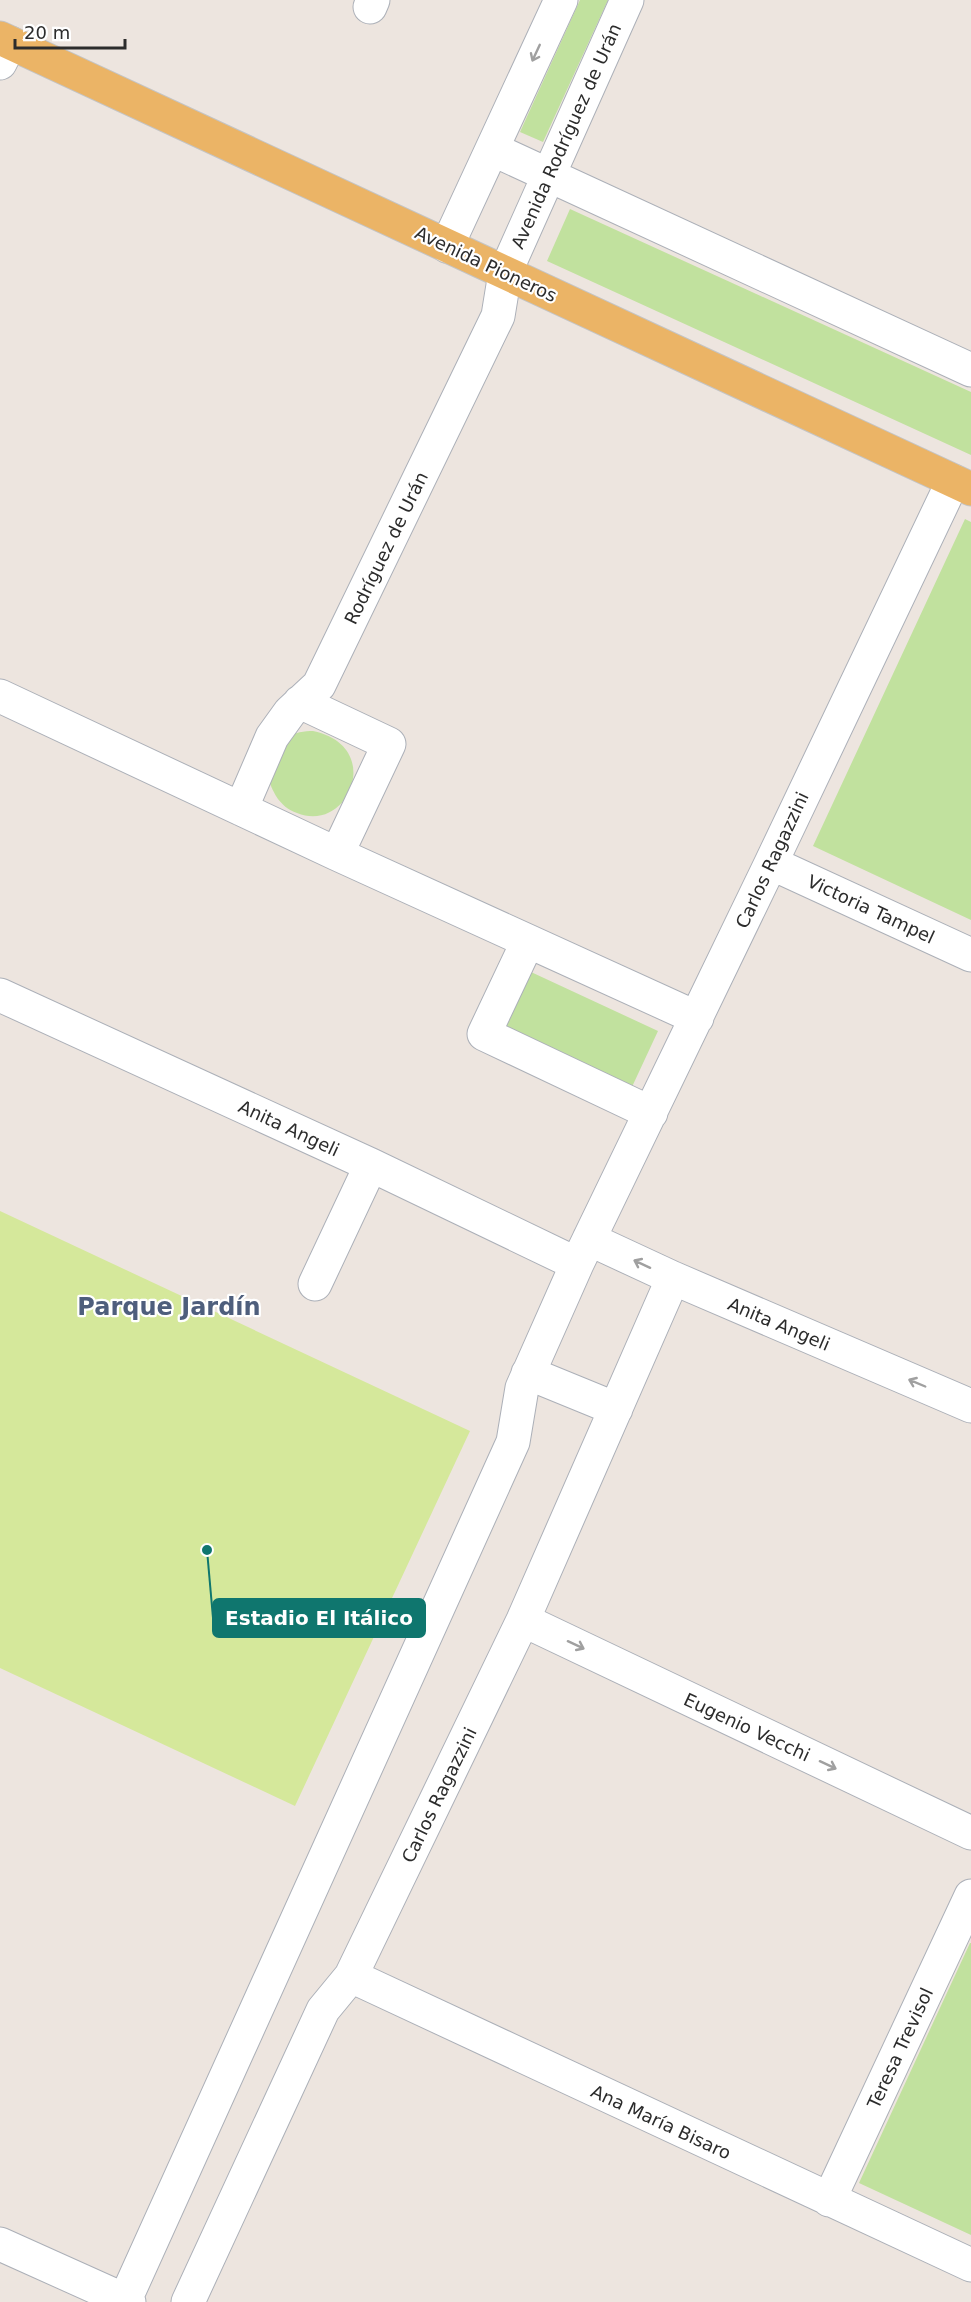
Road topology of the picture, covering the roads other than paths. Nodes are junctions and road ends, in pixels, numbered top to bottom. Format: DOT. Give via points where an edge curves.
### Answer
graph roads {
  1 [pos="561,0"];
  2 [pos="627,0"];
  3 [pos="3,48"];
  4 [pos="492,149"];
  5 [pos="548,173"];
  6 [pos="447,246"];
  7 [pos="505,273"];
  8 [pos="971,370"];
  9 [pos="962,485"];
  10 [pos="0,696"];
  11 [pos="300,702"];
  12 [pos="240,809"];
  13 [pos="337,854"];
  14 [pos="771,863"];
  15 [pos="528,941"];
  16 [pos="971,955"];
  17 [pos="0,994"];
  18 [pos="697,1018"];
  19 [pos="651,1113"];
  20 [pos="371,1165"];
  21 [pos="583,1252"];
  22 [pos="673,1278"];
  23 [pos="315,1284"];
  24 [pos="525,1381"];
  25 [pos="971,1406"];
  26 [pos="616,1410"];
  27 [pos="524,1620"];
  28 [pos="971,1833"];
  29 [pos="971,1896"];
  30 [pos="351,1976"];
  31 [pos="829,2200"];
  32 [pos="0,2244"];
  33 [pos="971,2265"];
  34 [pos="127,2301"];
  35 [pos="188,2302"];
  1 -- 4 [label="street, one-way"];
  2 -- 5 [label="street, Avenida Rodríguez de Urán"];
  3 -- 6 [label="main road, Avenida Pioneros"];
  4 -- 5 [label="street"];
  4 -- 6 [label="street"];
  5 -- 7 [label="street, Avenida Rodríguez de Urán"];
  5 -- 8 [label="street"];
  6 -- 7 [label="main road, Avenida Pioneros"];
  7 -- 9 [label="main road, Avenida Pioneros"];
  7 -- 11 [label="street, Rodríguez de Urán" via="498,316 319,686"];
  9 -- 14 [label="street, Carlos Ragazzini"];
  10 -- 12 [label="street"];
  11 -- 12 [label="street, Rodríguez de Urán" via="272,737"];
  11 -- 13 [label="street" via="389,744"];
  12 -- 13 [label="street"];
  13 -- 15 [label="street"];
  14 -- 16 [label="street, Victoria Tampel"];
  14 -- 18 [label="street, Carlos Ragazzini"];
  15 -- 18 [label="street"];
  15 -- 19 [label="street" via="484,1034"];
  17 -- 20 [label="street, Anita Angeli"];
  18 -- 19 [label="street, Carlos Ragazzini"];
  19 -- 21 [label="street, Carlos Ragazzini"];
  20 -- 21 [label="street, Anita Angeli"];
  20 -- 23 [label="street"];
  22 -- 21 [label="street, Anita Angeli, one-way"];
  21 -- 24 [label="street, Carlos Ragazzini"];
  25 -- 22 [label="street, Anita Angeli, one-way"];
  22 -- 26 [label="street, Carlos Ragazzini"];
  24 -- 26 [label="street"];
  24 -- 34 [label="street, Carlos Ragazzini" via="513,1442"];
  26 -- 27 [label="street, Carlos Ragazzini"];
  27 -- 28 [label="street, Eugenio Vecchi, one-way"];
  27 -- 30 [label="street, Carlos Ragazzini"];
  29 -- 31 [label="street, Teresa Trevisol"];
  30 -- 31 [label="street, Ana María Bisaro"];
  30 -- 35 [label="street, Carlos Ragazzini" via="323,2010"];
  31 -- 33 [label="street, Ana María Bisaro"];
  32 -- 34 [label="street"];
}
